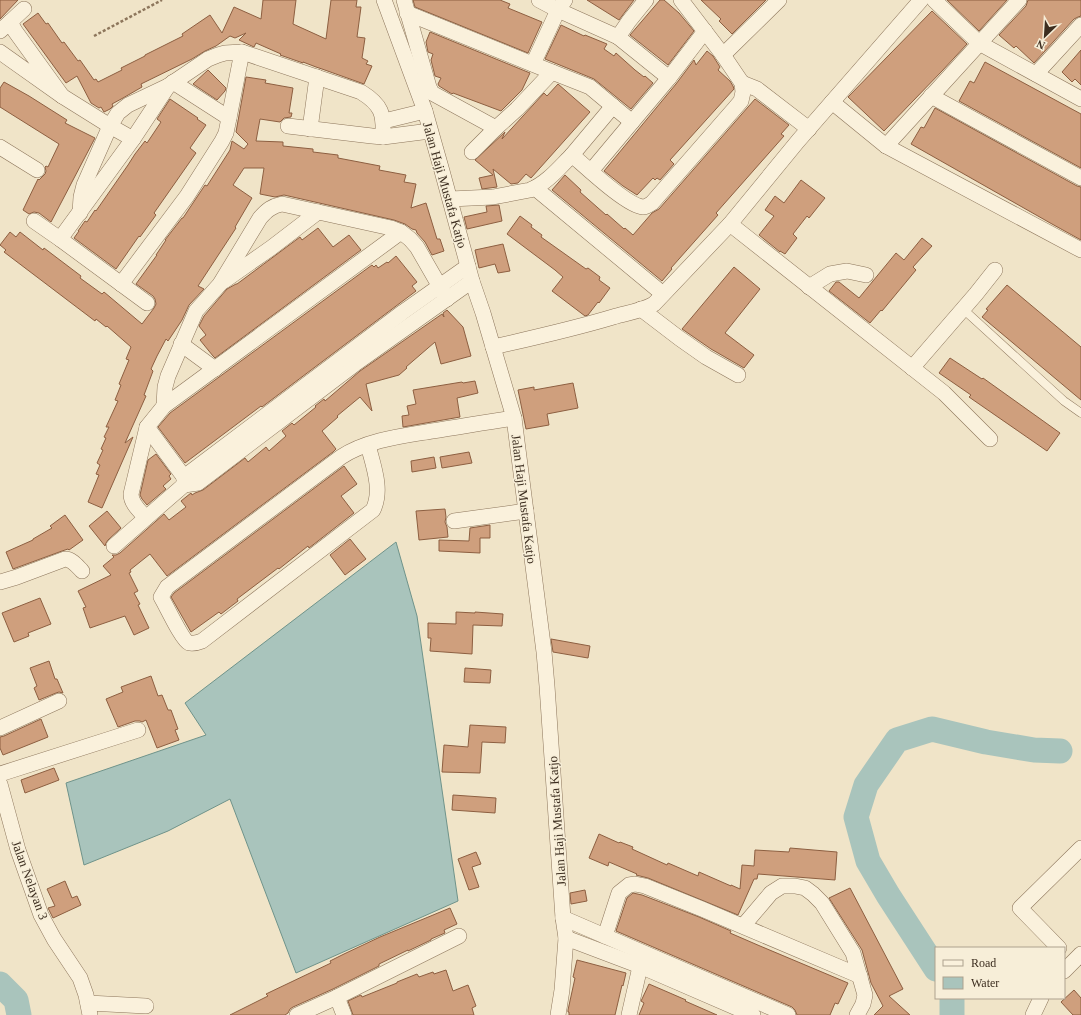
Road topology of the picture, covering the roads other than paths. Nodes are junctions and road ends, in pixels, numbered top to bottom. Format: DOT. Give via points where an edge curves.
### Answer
graph roads {
  1 [pos="384,0"];
  2 [pos="540,0"];
  3 [pos="646,0"];
  4 [pos="681,0"];
  5 [pos="779,0"];
  6 [pos="921,0"];
  7 [pos="934,0"];
  8 [pos="1019,0"];
  9 [pos="561,5"];
  10 [pos="405,6"];
  11 [pos="24,9"];
  12 [pos="1081,25"];
  13 [pos="5,26"];
  14 [pos="706,31"];
  15 [pos="618,37"];
  16 [pos="979,43"];
  17 [pos="0,52"];
  18 [pos="242,52"];
  19 [pos="724,54"];
  20 [pos="533,64"];
  21 [pos="552,72"];
  22 [pos="1036,74"];
  23 [pos="317,77"];
  24 [pos="669,78"];
  25 [pos="742,83"];
  26 [pos="171,84"];
  27 [pos="62,96"];
  28 [pos="932,96"];
  29 [pos="1081,99"];
  30 [pos="832,102"];
  31 [pos="613,106"];
  32 [pos="424,111"];
  33 [pos="229,118"];
  34 [pos="384,121"];
  35 [pos="632,122"];
  36 [pos="110,126"];
  37 [pos="288,126"];
  38 [pos="496,128"];
  39 [pos="310,129"];
  40 [pos="809,129"];
  41 [pos="430,130"];
  42 [pos="383,137"];
  43 [pos="133,139"];
  44 [pos="886,146"];
  45 [pos="0,147"];
  46 [pos="472,152"];
  47 [pos="572,155"];
  48 [pos="37,170"];
  49 [pos="591,171"];
  50 [pos="1081,178"];
  51 [pos="535,188"];
  52 [pos="450,200"];
  53 [pos="318,212"];
  54 [pos="80,213"];
  55 [pos="34,221"];
  56 [pos="730,224"];
  57 [pos="401,232"];
  58 [pos="60,239"];
  59 [pos="1081,250"];
  60 [pos="468,266"];
  61 [pos="995,270"];
  62 [pos="866,275"];
  63 [pos="472,281"];
  64 [pos="121,284"];
  65 [pos="220,284"];
  66 [pos="810,287"];
  67 [pos="443,292"];
  68 [pos="663,294"];
  69 [pos="147,303"];
  70 [pos="641,309"];
  71 [pos="963,309"];
  72 [pos="181,344"];
  73 [pos="493,347"];
  74 [pos="912,368"];
  75 [pos="215,369"];
  76 [pos="738,375"];
  77 [pos="164,406"];
  78 [pos="1081,413"];
  79 [pos="514,418"];
  80 [pos="146,427"];
  81 [pos="990,439"];
  82 [pos="368,445"];
  83 [pos="189,482"];
  84 [pos="526,511"];
  85 [pos="146,518"];
  86 [pos="454,521"];
  87 [pos="114,546"];
  88 [pos="82,571"];
  89 [pos="0,582"];
  90 [pos="59,701"];
  91 [pos="0,728"];
  92 [pos="138,730"];
  93 [pos="0,774"];
  94 [pos="0,784"];
  95 [pos="1078,858"];
  96 [pos="563,918"];
  97 [pos="743,926"];
  98 [pos="459,936"];
  99 [pos="605,936"];
  100 [pos="566,938"];
  101 [pos="1058,947"];
  102 [pos="642,959"];
  103 [pos="860,976"];
  104 [pos="337,997"];
  105 [pos="1041,999"];
  106 [pos="146,1006"];
  107 [pos="89,1009"];
  108 [pos="297,1015"];
  109 [pos="344,1015"];
  110 [pos="558,1015"];
  111 [pos="629,1015"];
  112 [pos="753,1015"];
  113 [pos="788,1015"];
  114 [pos="857,1015"];
  115 [pos="1033,1015"];
  1 -- 32 [label="street, Jalan Haji Mustafa Katjo"];
  2 -- 9 [label="street"];
  3 -- 15 [label="street"];
  4 -- 14 [label="street"];
  5 -- 19 [label="street"];
  6 -- 30 [label="street"];
  7 -- 16 [label="street"];
  8 -- 16 [label="street"];
  9 -- 15 [label="street"];
  9 -- 20 [label="street"];
  10 -- 20 [label="street"];
  10 -- 38 [label="street" via="432,93"];
  11 -- 13 [label="street"];
  12 -- 22 [label="street"];
  13 -- 27 [label="street" via="14,31"];
  14 -- 19 [label="street"];
  14 -- 24 [label="street"];
  15 -- 24 [label="street"];
  16 -- 22 [label="street"];
  16 -- 28 [label="street"];
  17 -- 27 [label="street"];
  18 -- 23 [label="street"];
  18 -- 26 [label="street" via="225,53 208,59"];
  18 -- 33 [label="street"];
  19 -- 25 [label="street"];
  20 -- 21 [label="street"];
  21 -- 31 [label="street" via="590,87"];
  21 -- 38 [label="street"];
  22 -- 29 [label="street"];
  23 -- 34 [label="street" via="361,92 376,104"];
  23 -- 39 [label="street"];
  24 -- 35 [label="street"];
  25 -- 40 [label="street" via="757,89"];
  25 -- 49 [label="street" via="741,101 648,206 643,207 630,202"];
  26 -- 33 [label="street"];
  26 -- 36 [label="street" via="128,105 118,113"];
  26 -- 43 [label="street"];
  27 -- 36 [label="street"];
  28 -- 44 [label="street"];
  28 -- 50 [label="street"];
  30 -- 40 [label="street"];
  30 -- 44 [label="street"];
  31 -- 35 [label="street"];
  31 -- 47 [label="street"];
  32 -- 34 [label="street"];
  32 -- 41 [label="street, Jalan Haji Mustafa Katjo"];
  33 -- 64 [label="street" via="222,141 187,196"];
  34 -- 42 [label="street"];
  35 -- 49 [label="street"];
  36 -- 43 [label="street"];
  36 -- 54 [label="street" via="84,185"];
  37 -- 39 [label="street"];
  38 -- 46 [label="street"];
  39 -- 42 [label="street"];
  40 -- 56 [label="street"];
  41 -- 42 [label="street"];
  41 -- 52 [label="street, Jalan Haji Mustafa Katjo"];
  43 -- 54 [label="street"];
  44 -- 59 [label="street"];
  45 -- 48 [label="street"];
  47 -- 49 [label="street"];
  47 -- 51 [label="street"];
  51 -- 52 [label="street" via="493,197"];
  51 -- 68 [label="street"];
  52 -- 60 [label="street, Jalan Haji Mustafa Katjo"];
  53 -- 57 [label="street"];
  53 -- 65 [label="street"];
  53 -- 65 [label="street" via="282,204 267,209 252,229"];
  54 -- 58 [label="street"];
  55 -- 58 [label="street"];
  56 -- 66 [label="street"];
  56 -- 68 [label="street"];
  57 -- 67 [label="street" via="416,247"];
  57 -- 75 [label="street"];
  58 -- 64 [label="street"];
  60 -- 63 [label="street, Jalan Haji Mustafa Katjo"];
  60 -- 67 [label="street"];
  61 -- 71 [label="street"];
  62 -- 66 [label="street" via="847,271 830,274"];
  63 -- 67 [label="street"];
  63 -- 73 [label="street, Jalan Haji Mustafa Katjo"];
  64 -- 69 [label="street"];
  65 -- 72 [label="street" via="196,311"];
  66 -- 74 [label="street"];
  67 -- 83 [label="street" via="397,316"];
  68 -- 70 [label="street" via="654,304"];
  70 -- 73 [label="street"];
  70 -- 76 [label="street" via="706,357"];
  71 -- 74 [label="street"];
  71 -- 78 [label="lane" via="1064,401"];
  72 -- 75 [label="street"];
  72 -- 77 [label="street" via="168,376"];
  73 -- 79 [label="street, Jalan Haji Mustafa Katjo"];
  74 -- 81 [label="street" via="944,393"];
  75 -- 77 [label="street"];
  77 -- 80 [label="street"];
  79 -- 82 [label="street" via="395,437"];
  79 -- 84 [label="street, Jalan Haji Mustafa Katjo"];
  80 -- 83 [label="street"];
  80 -- 85 [label="street" via="131,499"];
  82 -- 82 [label="street" via="341,456 167,587 161,597 187,642 202,641 373,510 378,494"];
  83 -- 85 [label="street"];
  84 -- 86 [label="street"];
  84 -- 96 [label="street, Jalan Haji Mustafa Katjo" via="544,652"];
  85 -- 87 [label="street"];
  88 -- 89 [label="street" via="72,561 65,559"];
  90 -- 91 [label="street"];
  92 -- 93 [label="street"];
  94 -- 107 [label="street, Jalan Nelayan 3" via="18,850 41,915 80,978"];
  95 -- 101 [label="street" via="1020,908"];
  96 -- 99 [label="street"];
  96 -- 100 [label="street, Jalan Haji Mustafa Katjo"];
  97 -- 99 [label="street" via="635,884 619,892"];
  97 -- 103 [label="street"];
  97 -- 103 [label="street" via="771,893 782,886 805,888 822,903 853,953"];
  98 -- 104 [label="street"];
  99 -- 102 [label="street"];
  100 -- 102 [label="street"];
  100 -- 110 [label="street, Jalan Haji Mustafa Katjo"];
  102 -- 111 [label="street"];
  102 -- 112 [label="street"];
  102 -- 113 [label="street"];
  103 -- 114 [label="street" via="865,995"];
  104 -- 108 [label="street"];
  104 -- 109 [label="street"];
  105 -- 115 [label="street"];
  106 -- 107 [label="street"];
}
